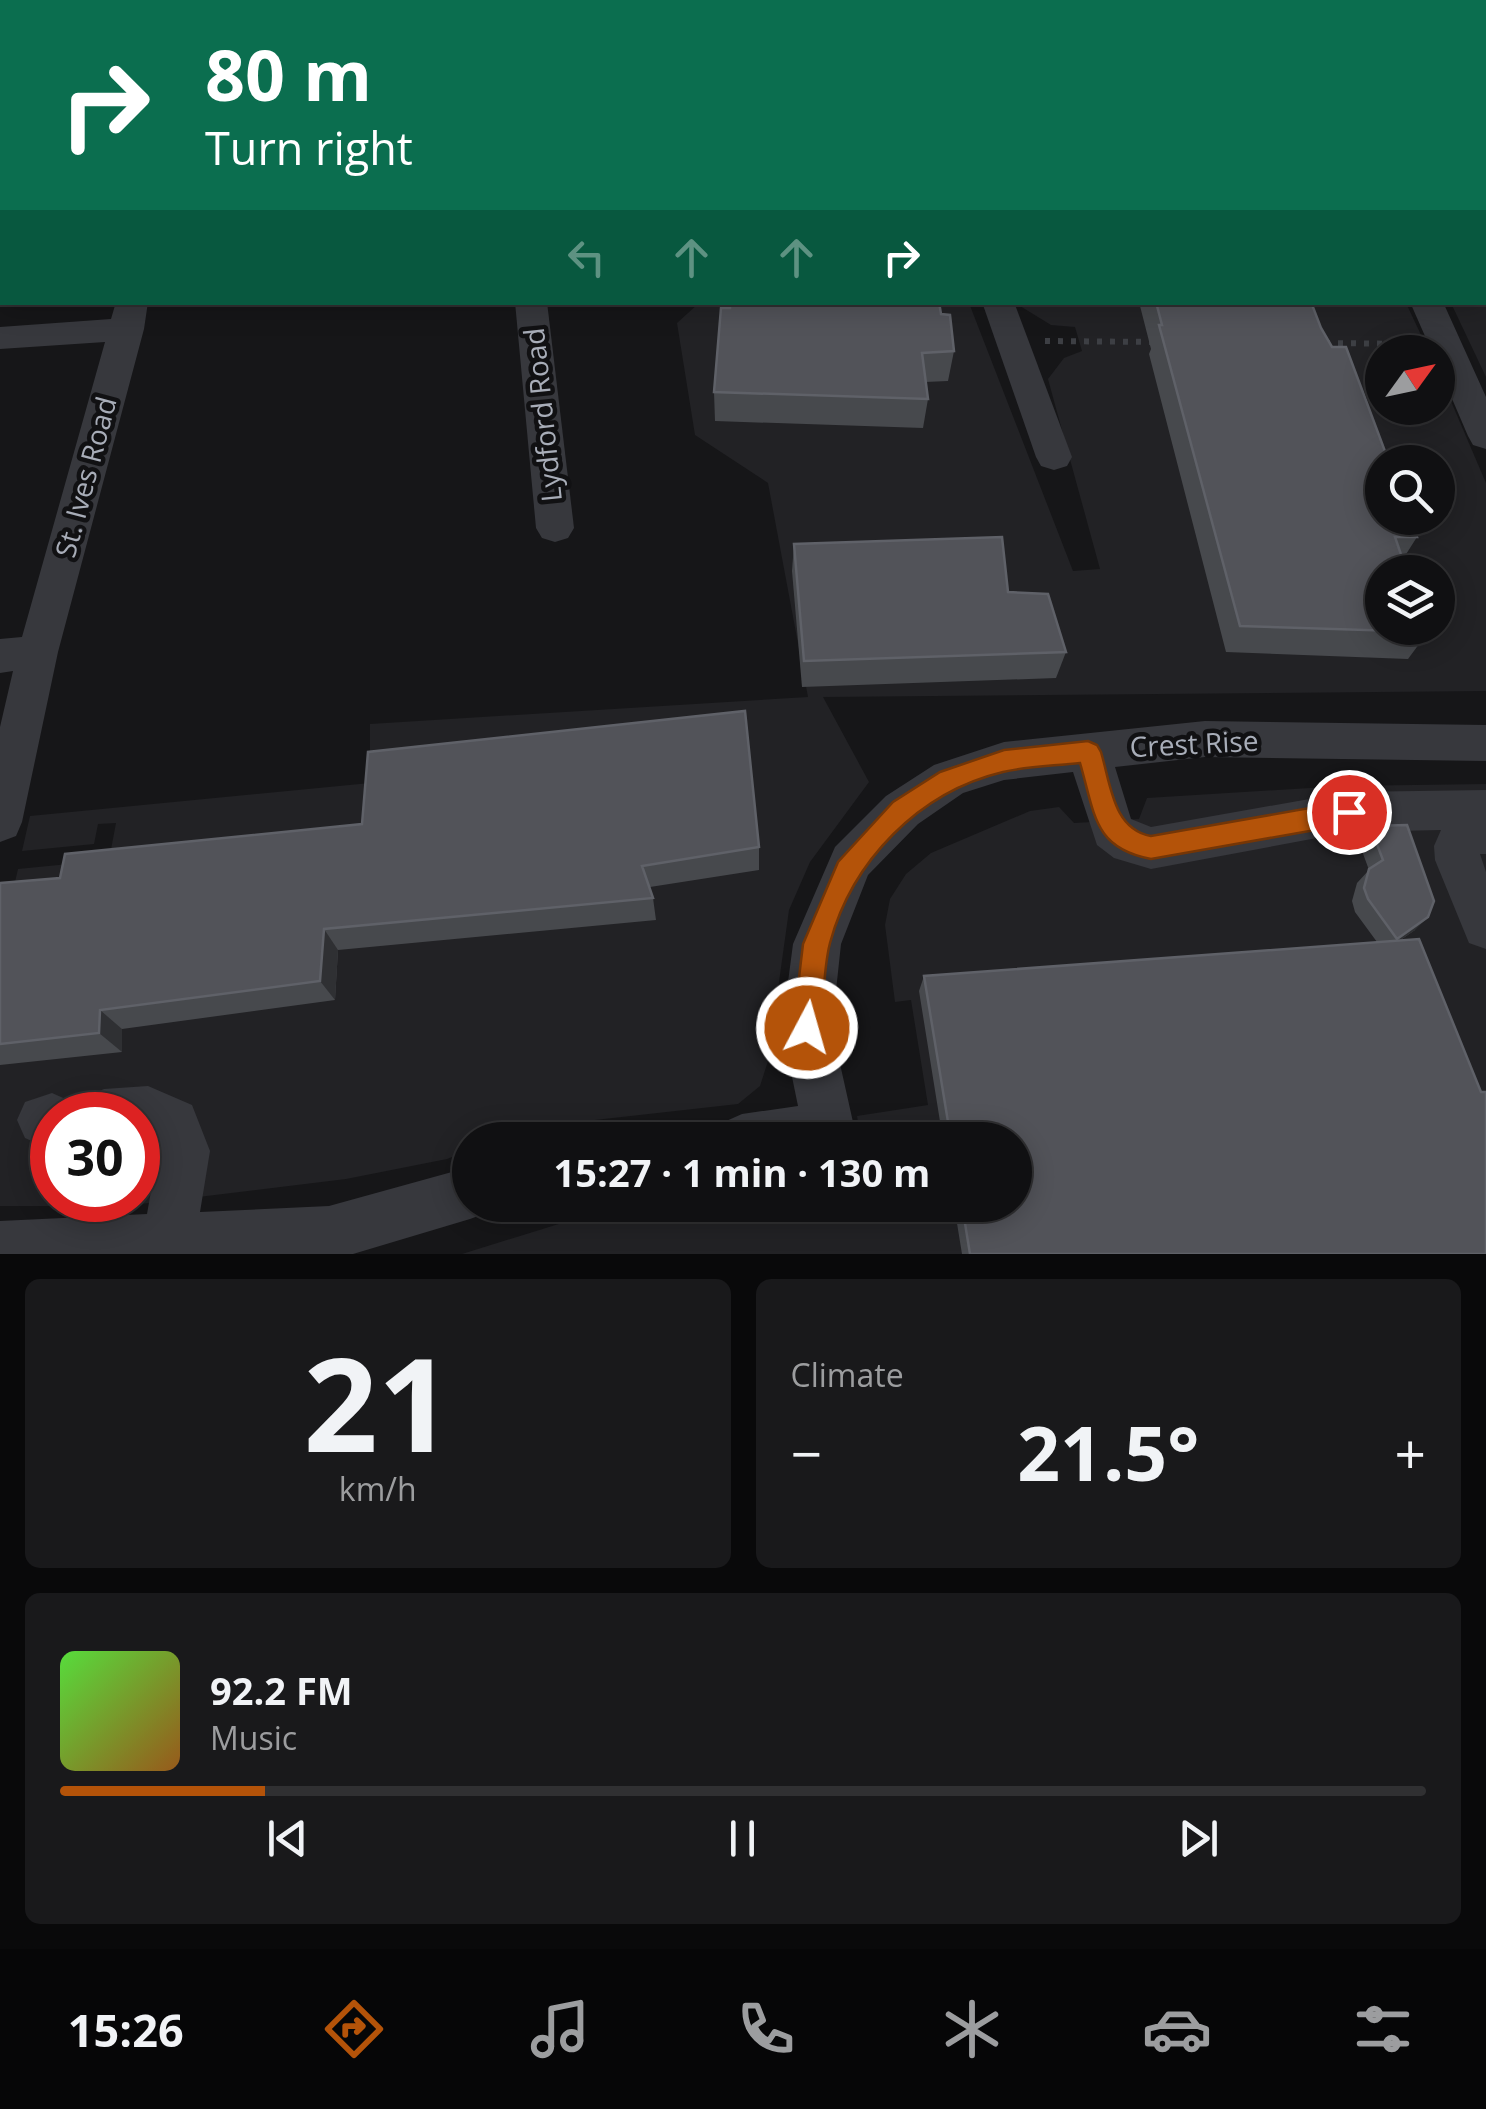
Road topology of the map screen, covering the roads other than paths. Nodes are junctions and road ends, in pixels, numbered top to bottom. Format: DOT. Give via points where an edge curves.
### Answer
graph roads {
  1 [pos="531,305"];
  2 [pos="999,305"];
  3 [pos="1427,305"];
  4 [pos="130,316"];
  5 [pos="0,338"];
  6 [pos="1486,436"];
  7 [pos="1054,457"];
  8 [pos="554,528"];
  9 [pos="19,654"];
  10 [pos="1486,743"];
  11 [pos="1088,752"];
  12 [pos="1486,810"];
  13 [pos="0,822"];
  14 [pos="1486,834"];
  15 [pos="1486,927"];
  16 [pos="160,1117"];
  17 [pos="828,1122"];
  18 [pos="452,1199"];
  19 [pos="169,1240"];
  20 [pos="0,1248"];
  1 -- 8 [label="street, Lydford Road"];
  2 -- 7 [label="street"];
  3 -- 6 [label="street"];
  4 -- 5 [label="street"];
  4 -- 9 [label="street, St. Ives Road"];
  9 -- 13 [label="street, St. Ives Road"];
  10 -- 11 [label="street, Crest Rise" via="1205,739"];
  11 -- 12 [label="street" via="1113,831 1151,848 1349,812"];
  11 -- 17 [label="street, Crest Rise" via="1004,761 949,779 902,810 851,862 817,944 807,1028"];
  14 -- 15 [label="street" via="1468,834 1456,846"];
  16 -- 19 [label="street" via="174,1122 184,1151"];
  18 -- 19 [label="street" via="329,1233"];
  19 -- 20 [label="street"];
}
